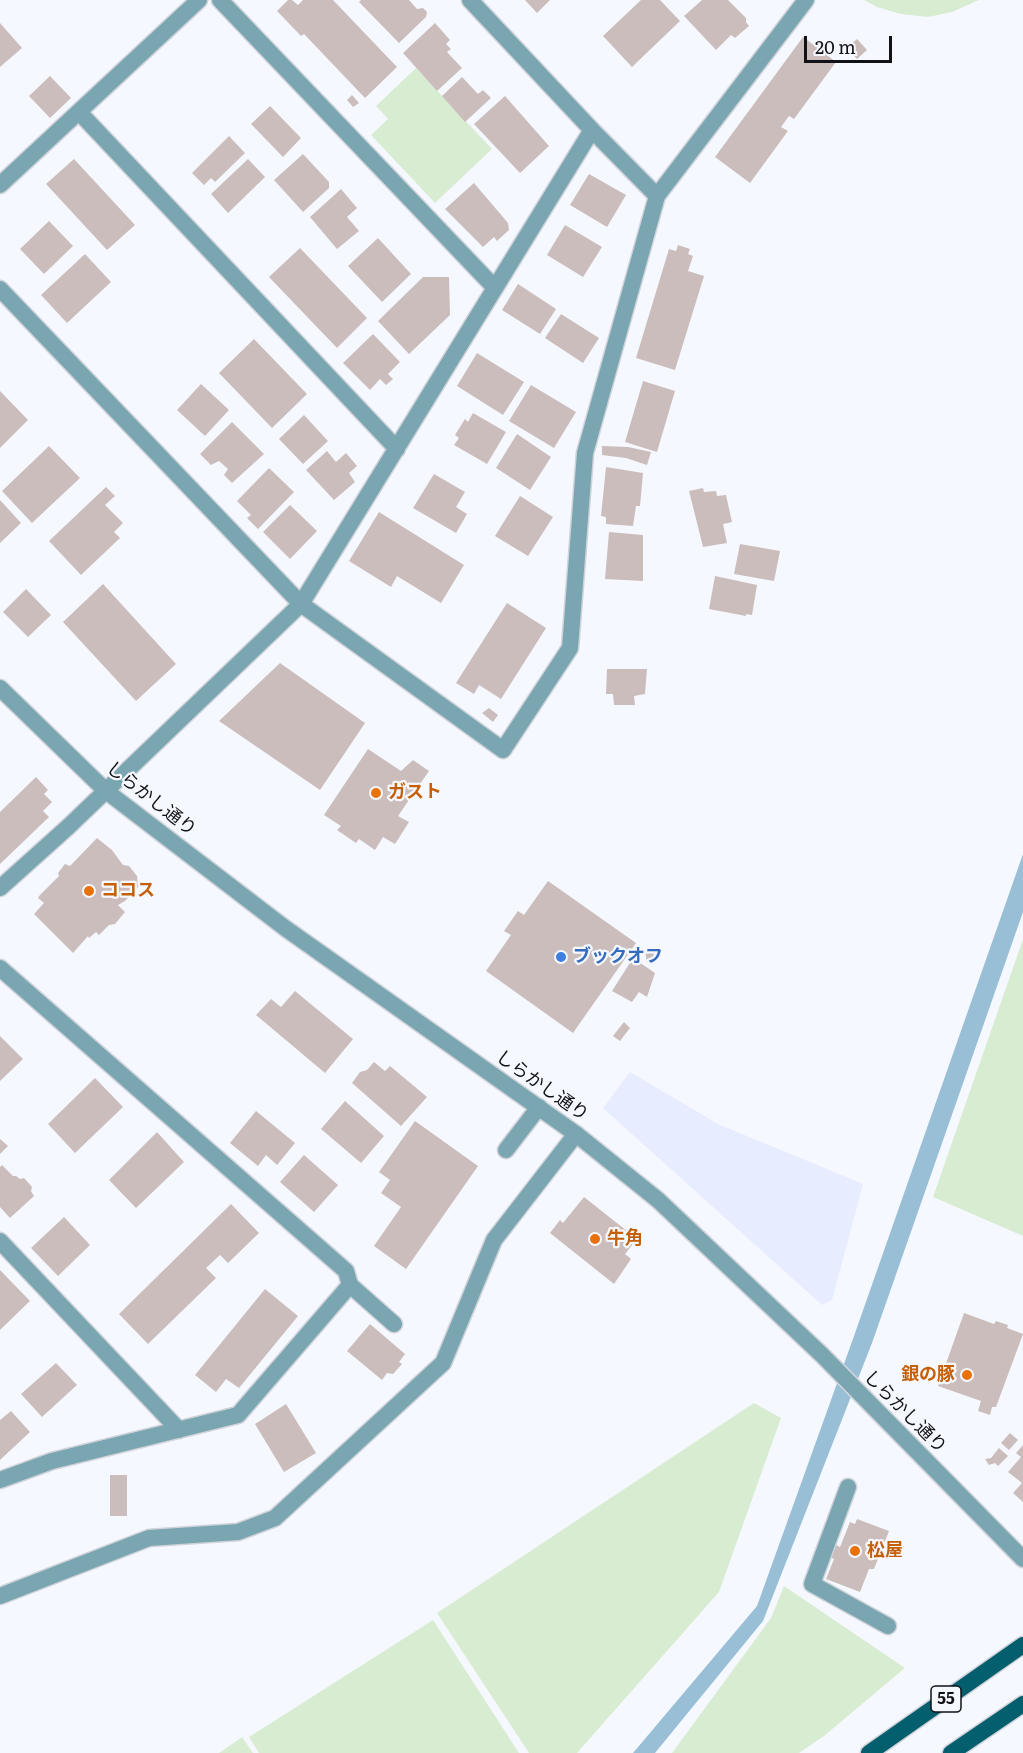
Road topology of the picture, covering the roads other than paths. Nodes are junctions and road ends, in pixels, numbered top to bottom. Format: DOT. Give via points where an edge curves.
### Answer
graph roads {
  1 [pos="199,0"];
  2 [pos="220,0"];
  3 [pos="470,0"];
  4 [pos="806,0"];
  5 [pos="79,112"];
  6 [pos="592,130"];
  7 [pos="0,185"];
  8 [pos="657,196"];
  9 [pos="495,288"];
  10 [pos="0,289"];
  11 [pos="397,449"];
  12 [pos="301,604"];
  13 [pos="0,688"];
  14 [pos="106,791"];
  15 [pos="0,888"];
  16 [pos="0,968"];
  17 [pos="539,1107"];
  18 [pos="576,1134"];
  19 [pos="506,1150"];
  20 [pos="0,1241"];
  21 [pos="350,1285"];
  22 [pos="394,1324"];
  23 [pos="178,1430"];
  24 [pos="0,1480"];
  25 [pos="848,1488"];
  26 [pos="1023,1560"];
  27 [pos="0,1596"];
  28 [pos="888,1626"];
  29 [pos="1023,1646"];
  30 [pos="1023,1704"];
  31 [pos="869,1753"];
  32 [pos="951,1753"];
  1 -- 5 [label="street"];
  2 -- 9 [label="street"];
  3 -- 6 [label="street"];
  4 -- 8 [label="street"];
  5 -- 7 [label="street"];
  5 -- 11 [label="street"];
  6 -- 8 [label="street"];
  6 -- 9 [label="street"];
  8 -- 12 [label="street" via="585,453 570,648 503,750"];
  9 -- 11 [label="street"];
  10 -- 12 [label="street"];
  11 -- 12 [label="street"];
  12 -- 14 [label="street"];
  13 -- 14 [label="street, しらかし通り"];
  14 -- 15 [label="street"];
  14 -- 17 [label="street, しらかし通り" via="285,928"];
  16 -- 21 [label="street" via="346,1271"];
  17 -- 18 [label="street, しらかし通り"];
  17 -- 19 [label="street"];
  18 -- 26 [label="street, しらかし通り" via="658,1200 720,1257"];
  18 -- 27 [label="street" via="494,1240 443,1363 275,1518 238,1532 149,1538"];
  20 -- 23 [label="street"];
  21 -- 22 [label="street"];
  21 -- 23 [label="street" via="238,1415"];
  23 -- 24 [label="street" via="52,1461"];
  25 -- 28 [label="street" via="812,1584"];
  29 -- 31 [label="main road, 55"];
  30 -- 32 [label="main road"];
}
